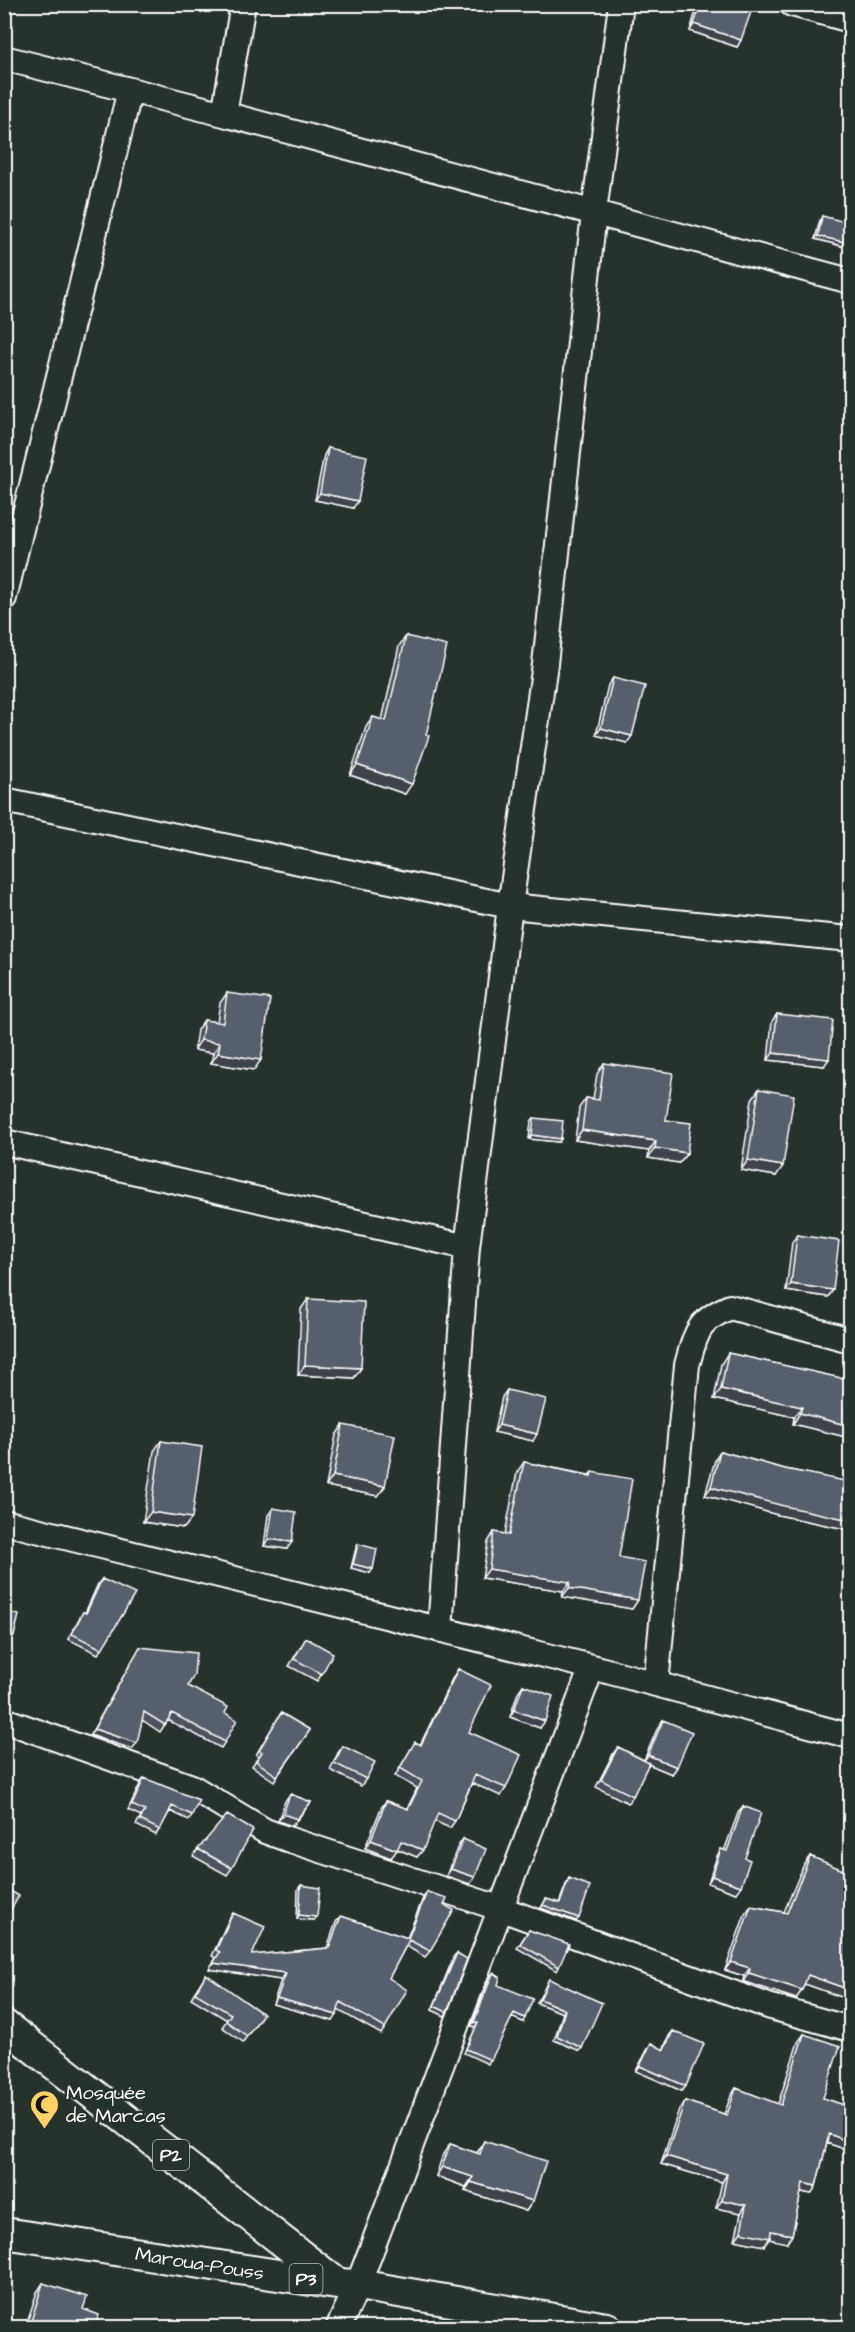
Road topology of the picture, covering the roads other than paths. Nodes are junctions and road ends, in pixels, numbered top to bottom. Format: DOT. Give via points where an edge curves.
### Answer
graph roads {
  1 [pos="243,4"];
  2 [pos="621,4"];
  3 [pos="792,4"];
  4 [pos="850,20"];
  5 [pos="4,58"];
  6 [pos="130,90"];
  7 [pos="224,114"];
  8 [pos="594,213"];
  9 [pos="850,281"];
  10 [pos="4,598"];
  11 [pos="4,800"];
  12 [pos="510,906"];
  13 [pos="850,939"];
  14 [pos="4,1142"];
  15 [pos="468,1247"];
  16 [pos="850,1340"];
  17 [pos="4,1522"];
  18 [pos="440,1630"];
  19 [pos="592,1667"];
  20 [pos="656,1684"];
  21 [pos="4,1720"];
  22 [pos="850,1736"];
  23 [pos="499,1908"];
  24 [pos="4,2025"];
  25 [pos="850,2028"];
  26 [pos="4,2233"];
  27 [pos="347,2284"];
  28 [pos="338,2328"];
  29 [pos="607,2328"];
  1 -- 7 [label="street"];
  2 -- 8 [label="street"];
  3 -- 4 [label="street"];
  5 -- 6 [label="street"];
  6 -- 7 [label="street"];
  6 -- 10 [label="street"];
  7 -- 8 [label="street"];
  8 -- 9 [label="street"];
  8 -- 12 [label="street" via="545,664"];
  11 -- 12 [label="street"];
  12 -- 13 [label="street"];
  12 -- 15 [label="street"];
  14 -- 15 [label="street"];
  15 -- 18 [label="street"];
  16 -- 20 [label="street" via="730,1307 711,1315 696,1330 687,1365"];
  17 -- 18 [label="street"];
  18 -- 19 [label="street"];
  19 -- 20 [label="street"];
  19 -- 23 [label="street"];
  20 -- 22 [label="street"];
  21 -- 23 [label="street" via="192,1787 276,1835"];
  23 -- 25 [label="street" via="771,2007"];
  23 -- 27 [label="street"];
  24 -- 27 [label="main road, P2"];
  26 -- 27 [label="main road, Maroua-Pouss / P3"];
  27 -- 28 [label="street"];
  27 -- 29 [label="main road, Maroua-Pouss / P3"];
}
